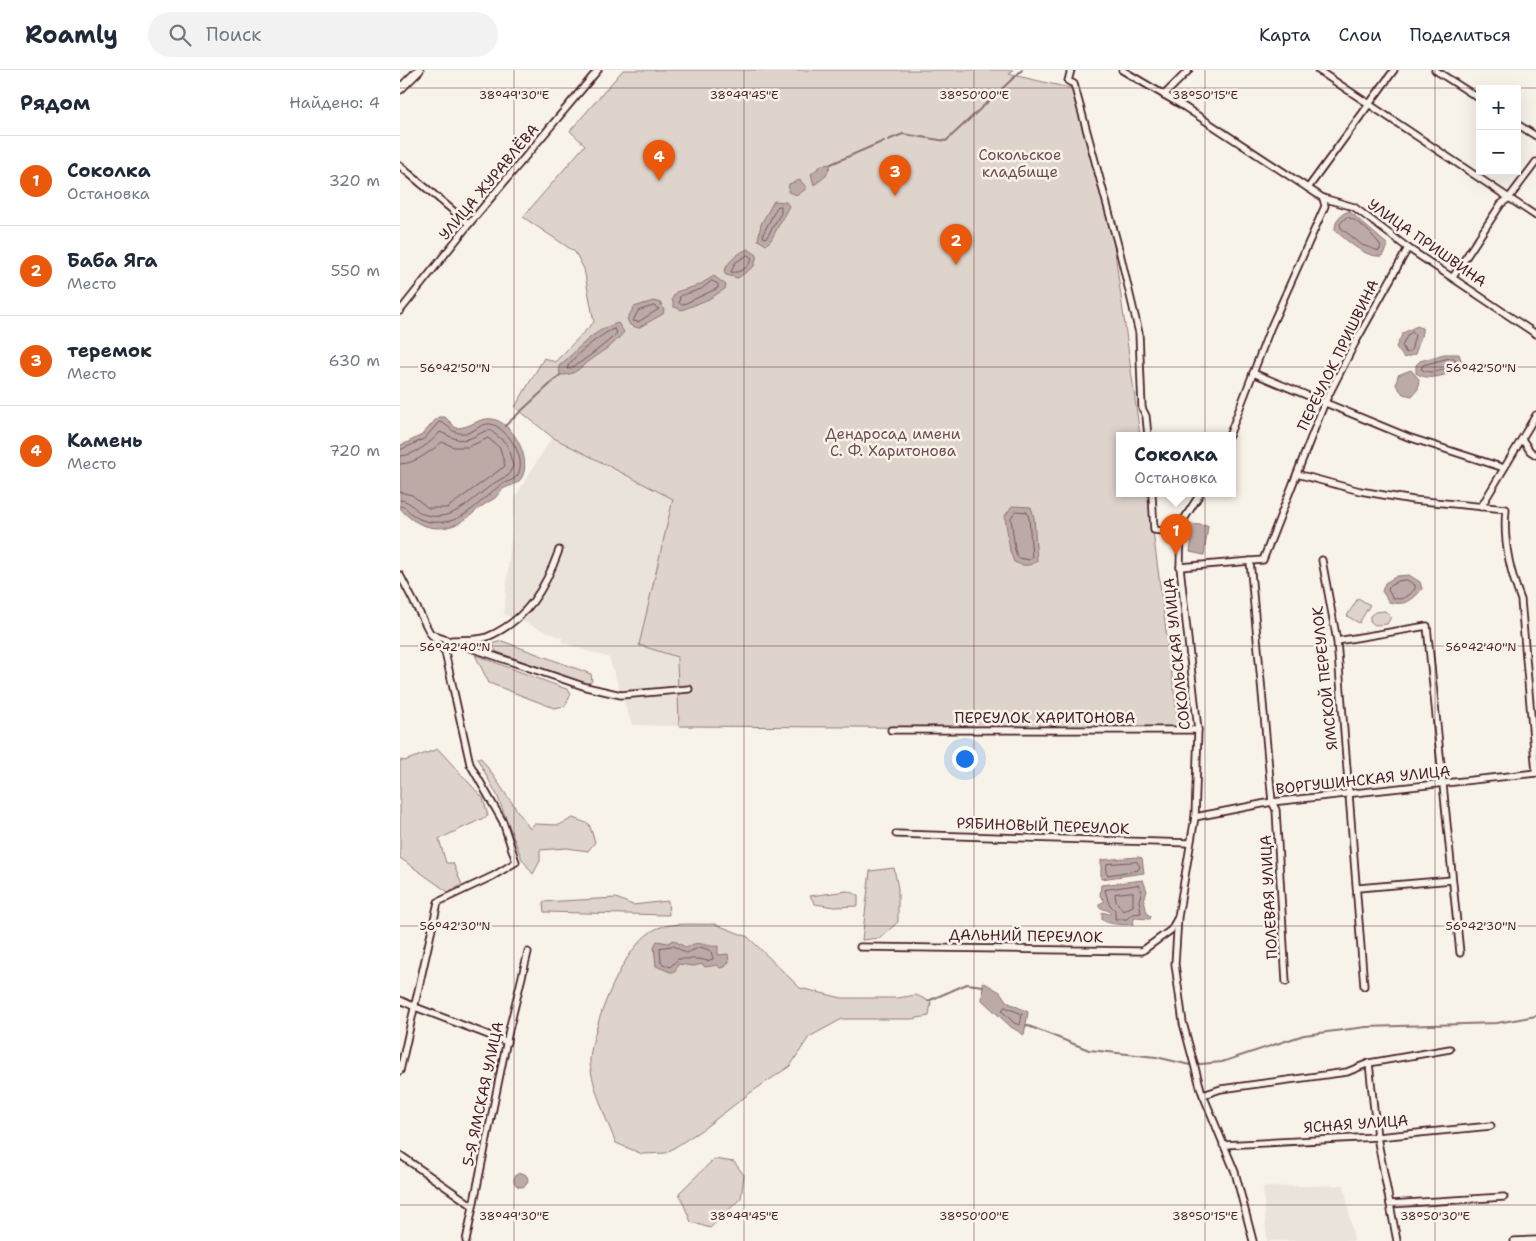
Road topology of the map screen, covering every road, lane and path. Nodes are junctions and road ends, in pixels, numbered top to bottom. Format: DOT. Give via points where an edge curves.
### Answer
graph roads {
  1 [pos="419,70"];
  2 [pos="598,70"];
  3 [pos="1071,70"];
  4 [pos="1122,70"];
  5 [pos="1189,70"];
  6 [pos="1318,70"];
  7 [pos="1394,70"];
  8 [pos="1435,70"];
  9 [pos="400,89"];
  10 [pos="1164,95"];
  11 [pos="1476,96"];
  12 [pos="1369,104"];
  13 [pos="1521,127"];
  14 [pos="1536,136"];
  15 [pos="1536,162"];
  16 [pos="400,166"];
  17 [pos="1308,188"];
  18 [pos="1323,198"];
  19 [pos="1509,198"];
  20 [pos="1536,216"];
  21 [pos="469,224"];
  22 [pos="1408,248"];
  23 [pos="1453,277"];
  24 [pos="400,311"];
  25 [pos="1536,334"];
  26 [pos="1253,373"];
  27 [pos="1326,402"];
  28 [pos="1536,415"];
  29 [pos="1148,432"];
  30 [pos="1231,432"];
  31 [pos="1522,439"];
  32 [pos="1536,455"];
  33 [pos="1504,468"];
  34 [pos="1297,474"];
  35 [pos="1152,497"];
  36 [pos="1198,497"];
  37 [pos="1481,507"];
  38 [pos="1180,533"];
  39 [pos="559,550"];
  40 [pos="1322,560"];
  41 [pos="1250,561"];
  42 [pos="1180,567"];
  43 [pos="400,575"];
  44 [pos="430,634"];
  45 [pos="447,640"];
  46 [pos="1337,641"];
  47 [pos="689,689"];
  48 [pos="891,730"];
  49 [pos="1198,730"];
  50 [pos="1536,773"];
  51 [pos="1442,783"];
  52 [pos="1349,793"];
  53 [pos="1272,802"];
  54 [pos="1194,817"];
  55 [pos="896,834"];
  56 [pos="1190,843"];
  57 [pos="1452,880"];
  58 [pos="1358,888"];
  59 [pos="1178,917"];
  60 [pos="860,947"];
  61 [pos="528,952"];
  62 [pos="1460,953"];
  63 [pos="1286,982"];
  64 [pos="1364,986"];
  65 [pos="400,1000"];
  66 [pos="414,1007"];
  67 [pos="507,1042"];
  68 [pos="1450,1049"];
  69 [pos="1369,1063"];
  70 [pos="400,1071"];
  71 [pos="1203,1095"];
  72 [pos="1491,1126"];
  73 [pos="1377,1137"];
  74 [pos="1223,1145"];
  75 [pos="400,1155"];
  76 [pos="1504,1197"];
  77 [pos="1390,1204"];
  78 [pos="473,1206"];
  79 [pos="1536,1240"];
  80 [pos="466,1241"];
  81 [pos="1253,1241"];
  82 [pos="1397,1241"];
  83 [pos="1514,1241"];
  1 -- 9 [label="main road"];
  2 -- 21 [label="street, УЛИЦА ЖУРАВЛЁВА"];
  3 -- 29 [label="street" via="1068,81 1074,84 1139,333 1142,408"];
  4 -- 10 [label="street, УЛИЦА ПРИШВИНА"];
  5 -- 10 [label="street"];
  6 -- 12 [label="street"];
  7 -- 12 [label="street"];
  8 -- 11 [label="street"];
  10 -- 17 [label="street, УЛИЦА ПРИШВИНА"];
  12 -- 17 [label="street"];
  12 -- 19 [label="street"];
  13 -- 14 [label="street"];
  15 -- 19 [label="street"];
  16 -- 21 [label="street"];
  17 -- 18 [label="street, УЛИЦА ПРИШВИНА"];
  18 -- 22 [label="street, УЛИЦА ПРИШВИНА" via="1354,207"];
  18 -- 26 [label="street" via="1325,206"];
  19 -- 20 [label="street"];
  19 -- 23 [label="street" via="1501,204"];
  21 -- 24 [label="street, УЛИЦА ЖУРАВЛЁВА"];
  22 -- 23 [label="street, УЛИЦА ПРИШВИНА"];
  22 -- 27 [label="street, ПЕРЕУЛОК ПРИШВИНА"];
  23 -- 25 [label="street, УЛИЦА ПРИШВИНА"];
  26 -- 27 [label="street"];
  26 -- 30 [label="street"];
  27 -- 33 [label="street" via="1408,437"];
  27 -- 34 [label="street, ПЕРЕУЛОК ПРИШВИНА"];
  28 -- 31 [label="street"];
  31 -- 32 [label="street"];
  31 -- 33 [label="street"];
  33 -- 37 [label="street"];
  34 -- 37 [label="street" via="1360,491"];
  34 -- 41 [label="street, ПЕРЕУЛОК ПРИШВИНА" via="1263,560"];
  35 -- 38 [label="street" via="1154,530"];
  36 -- 38 [label="street, СОКОЛЬСКАЯ УЛИЦА" via="1180,524"];
  37 -- 50 [label="street" via="1506,509 1512,578 1521,600"];
  38 -- 42 [label="street, СОКОЛЬСКАЯ УЛИЦА"];
  39 -- 45 [label="street" via="548,580 517,620 485,638"];
  40 -- 46 [label="street, ЯМСКОЙ ПЕРЕУЛОК"];
  41 -- 42 [label="street"];
  41 -- 53 [label="street"];
  42 -- 49 [label="street, СОКОЛЬСКАЯ УЛИЦА"];
  43 -- 44 [label="street"];
  44 -- 45 [label="street"];
  44 -- 66 [label="street" via="445,652 470,764 503,822 516,862 438,902"];
  45 -- 47 [label="street" via="586,688 610,693 621,695"];
  46 -- 51 [label="street" via="1426,626"];
  46 -- 52 [label="street, ЯМСКОЙ ПЕРЕУЛОК"];
  48 -- 49 [label="street, ПЕРЕУЛОК ХАРИТОНОВА"];
  49 -- 54 [label="street, СОКОЛЬСКАЯ УЛИЦА"];
  50 -- 51 [label="street, ВОРГУШИНСКАЯ УЛИЦА"];
  51 -- 52 [label="street, ВОРГУШИНСКАЯ УЛИЦА"];
  51 -- 57 [label="street"];
  52 -- 53 [label="street, ВОРГУШИНСКАЯ УЛИЦА"];
  52 -- 58 [label="street, ЯМСКОЙ ПЕРЕУЛОК"];
  53 -- 54 [label="street, ВОРГУШИНСКАЯ УЛИЦА"];
  53 -- 63 [label="street, ПОЛЕВАЯ УЛИЦА" via="1276,810"];
  54 -- 56 [label="street, СОКОЛЬСКАЯ УЛИЦА"];
  55 -- 56 [label="street, РЯБИНОВЫЙ ПЕРЕУЛОК"];
  56 -- 59 [label="street, СОКОЛЬСКАЯ УЛИЦА"];
  57 -- 58 [label="street"];
  57 -- 62 [label="street"];
  58 -- 64 [label="street, ЯМСКОЙ ПЕРЕУЛОК"];
  59 -- 60 [label="street, ДАЛЬНИЙ ПЕРЕУЛОК" via="1170,930 1142,951"];
  59 -- 71 [label="street, СОКОЛЬСКАЯ УЛИЦА" via="1175,964 1183,1023"];
  61 -- 67 [label="street, 5-Я ЯМСКАЯ УЛИЦА"];
  65 -- 66 [label="street"];
  66 -- 67 [label="street"];
  66 -- 70 [label="street"];
  67 -- 78 [label="street, 5-Я ЯМСКАЯ УЛИЦА"];
  68 -- 69 [label="street"];
  69 -- 71 [label="street" via="1347,1072"];
  69 -- 73 [label="street"];
  71 -- 74 [label="street, СОКОЛЬСКАЯ УЛИЦА"];
  72 -- 73 [label="street, ЯСНАЯ УЛИЦА"];
  73 -- 74 [label="street, ЯСНАЯ УЛИЦА"];
  73 -- 77 [label="street"];
  74 -- 81 [label="street, СОКОЛЬСКАЯ УЛИЦА" via="1235,1172"];
  75 -- 78 [label="street"];
  76 -- 77 [label="street"];
  77 -- 82 [label="street"];
  78 -- 80 [label="street, 5-Я ЯМСКАЯ УЛИЦА"];
  79 -- 83 [label="street"];
}
